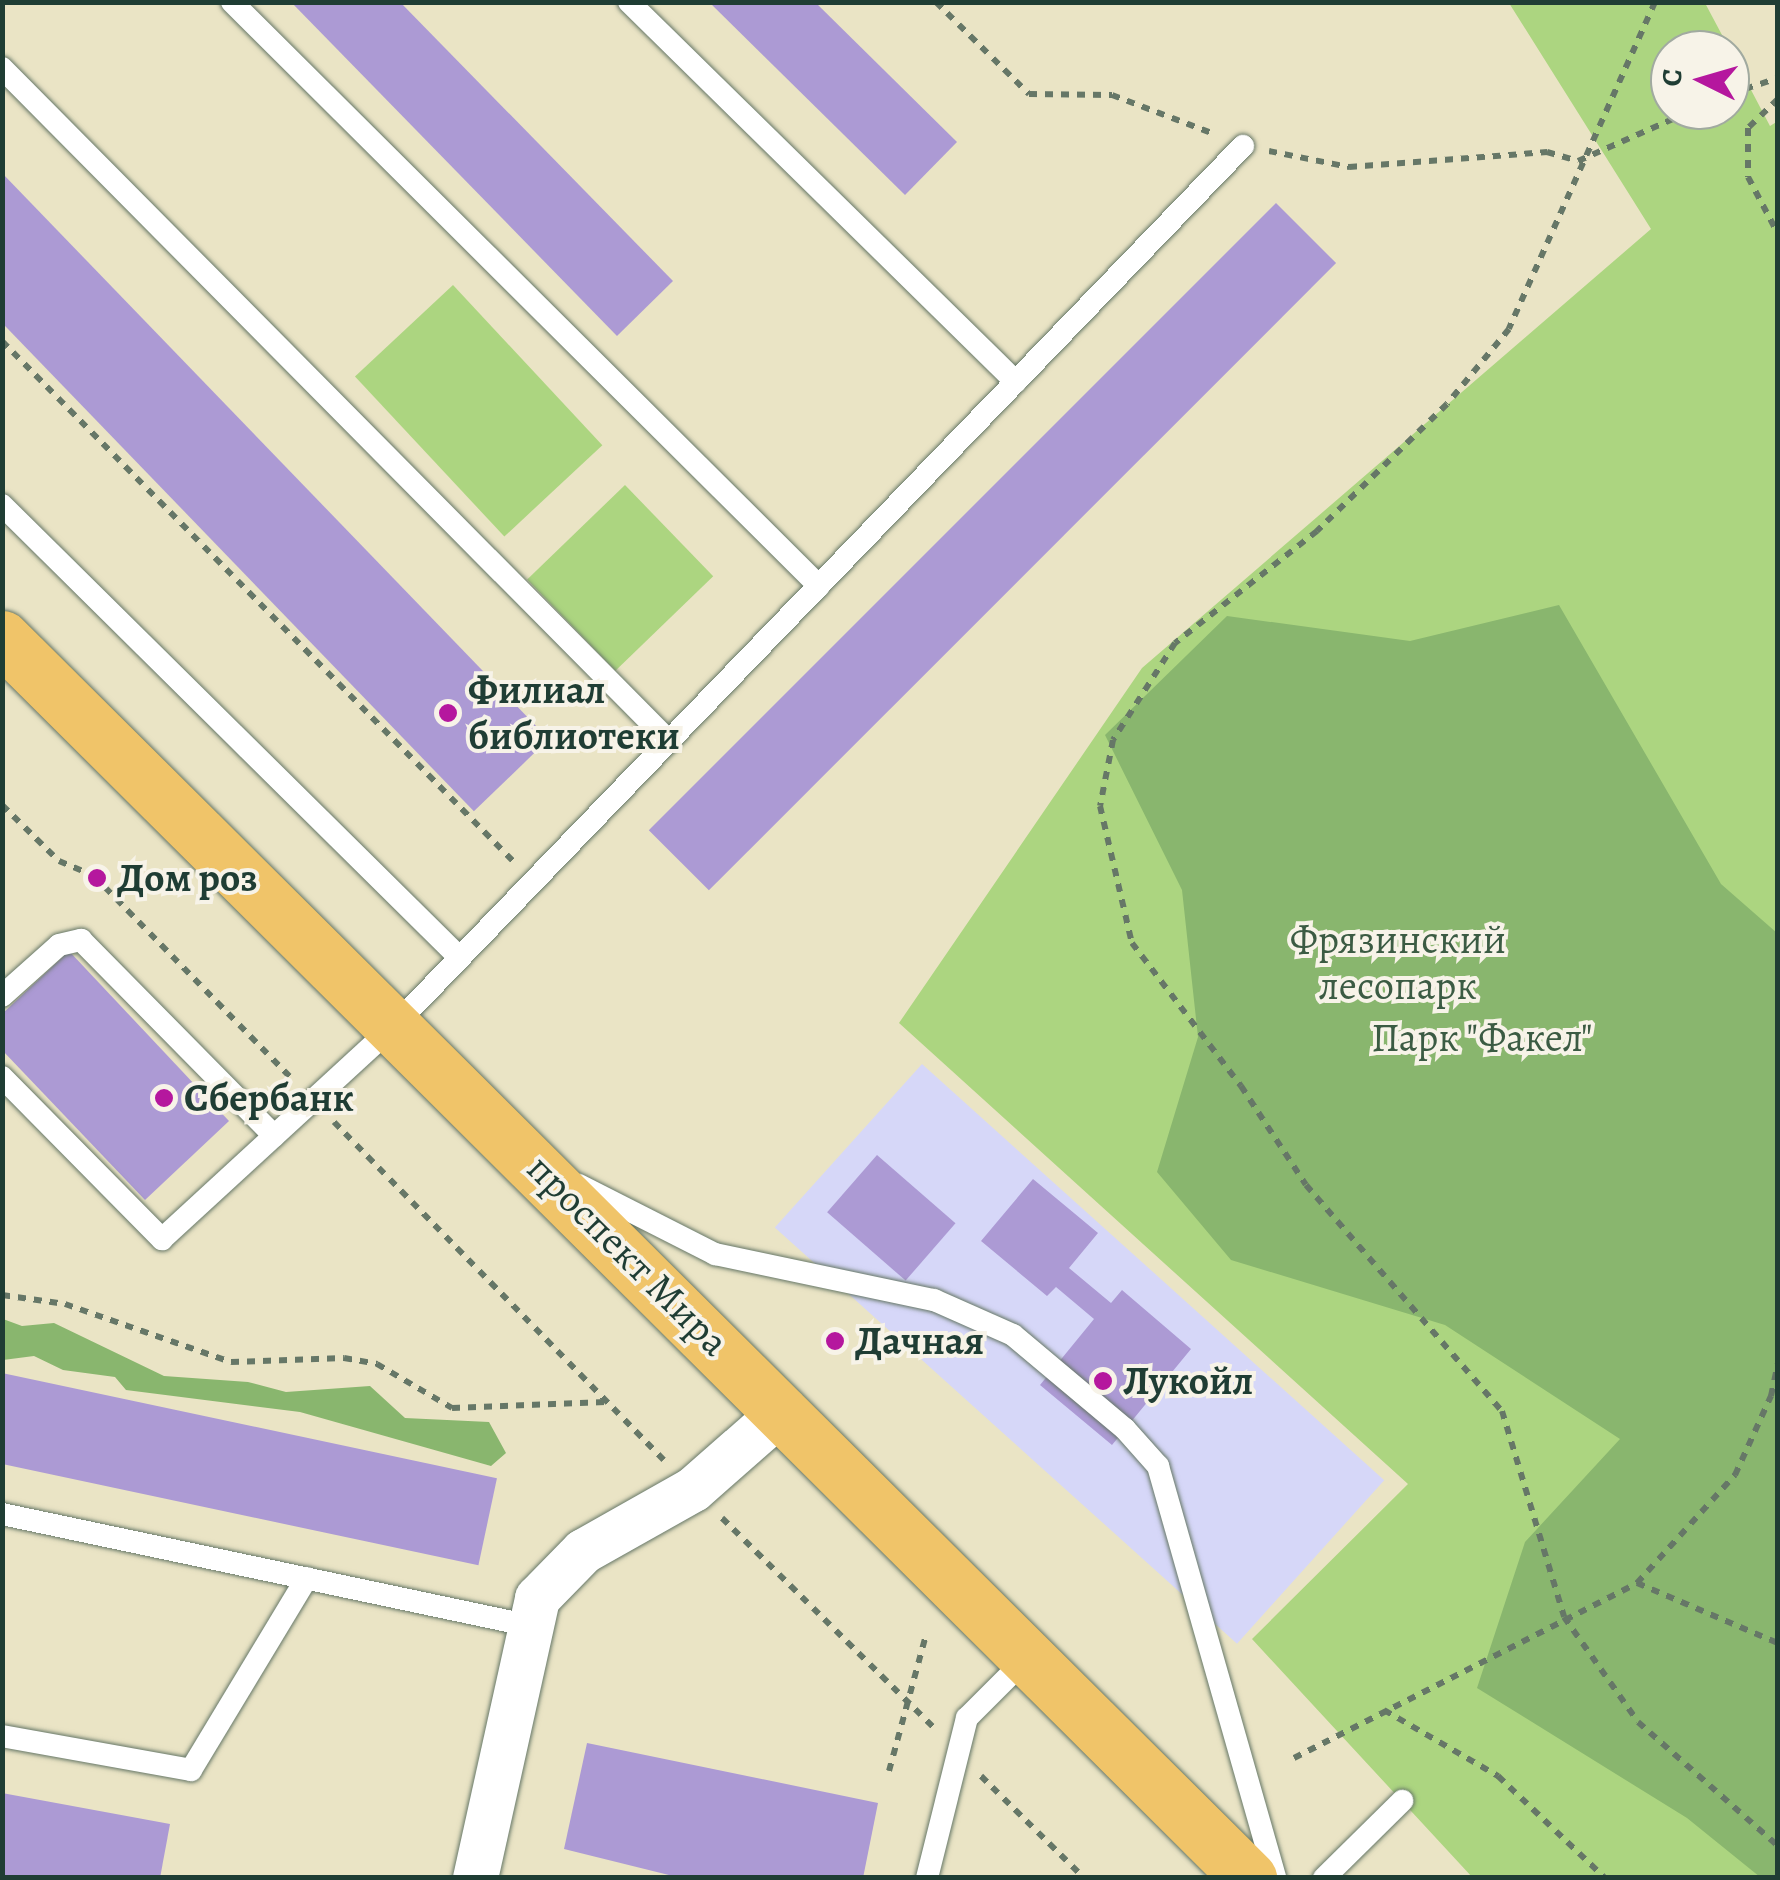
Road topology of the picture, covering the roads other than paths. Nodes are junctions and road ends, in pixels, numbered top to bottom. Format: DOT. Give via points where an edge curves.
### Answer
graph roads {
  1 [pos="232,2"];
  2 [pos="630,2"];
  3 [pos="2,68"];
  4 [pos="1244,146"];
  5 [pos="1016,382"];
  6 [pos="2,505"];
  7 [pos="819,586"];
  8 [pos="2,638"];
  9 [pos="669,741"];
  10 [pos="70,940"];
  11 [pos="460,958"];
  12 [pos="2,980"];
  13 [pos="2,996"];
  14 [pos="394,1026"];
  15 [pos="2,1077"];
  16 [pos="274,1136"];
  17 [pos="532,1161"];
  18 [pos="784,1409"];
  19 [pos="2,1514"];
  20 [pos="307,1578"];
  21 [pos="530,1626"];
  22 [pos="1030,1654"];
  23 [pos="2,1736"];
  24 [pos="1402,1802"];
  25 [pos="475,1878"];
  26 [pos="927,1878"];
  27 [pos="1249,1878"];
  28 [pos="1275,1878"];
  29 [pos="1324,1878"];
  1 -- 7 [label="lane"];
  2 -- 5 [label="lane"];
  3 -- 9 [label="lane"];
  4 -- 5 [label="lane"];
  5 -- 7 [label="lane"];
  6 -- 11 [label="lane"];
  7 -- 9 [label="lane"];
  8 -- 14 [label="main road, проспект Мира"];
  9 -- 11 [label="lane"];
  10 -- 12 [label="lane" via="48,940"];
  10 -- 13 [label="lane"];
  10 -- 16 [label="lane" via="81,940"];
  11 -- 14 [label="lane"];
  14 -- 16 [label="lane"];
  14 -- 17 [label="main road, проспект Мира"];
  15 -- 16 [label="lane" via="162,1239"];
  17 -- 18 [label="main road, проспект Мира"];
  17 -- 28 [label="lane" via="716,1254 934,1300 1013,1334 1124,1430 1158,1466"];
  18 -- 21 [label="street" via="693,1489 583,1551 537,1598"];
  18 -- 22 [label="main road, проспект Мира"];
  19 -- 20 [label="lane"];
  20 -- 21 [label="lane"];
  20 -- 23 [label="lane" via="191,1770"];
  21 -- 25 [label="street"];
  22 -- 26 [label="lane" via="967,1718"];
  22 -- 27 [label="main road, проспект Мира"];
  24 -- 29 [label="lane"];
}
